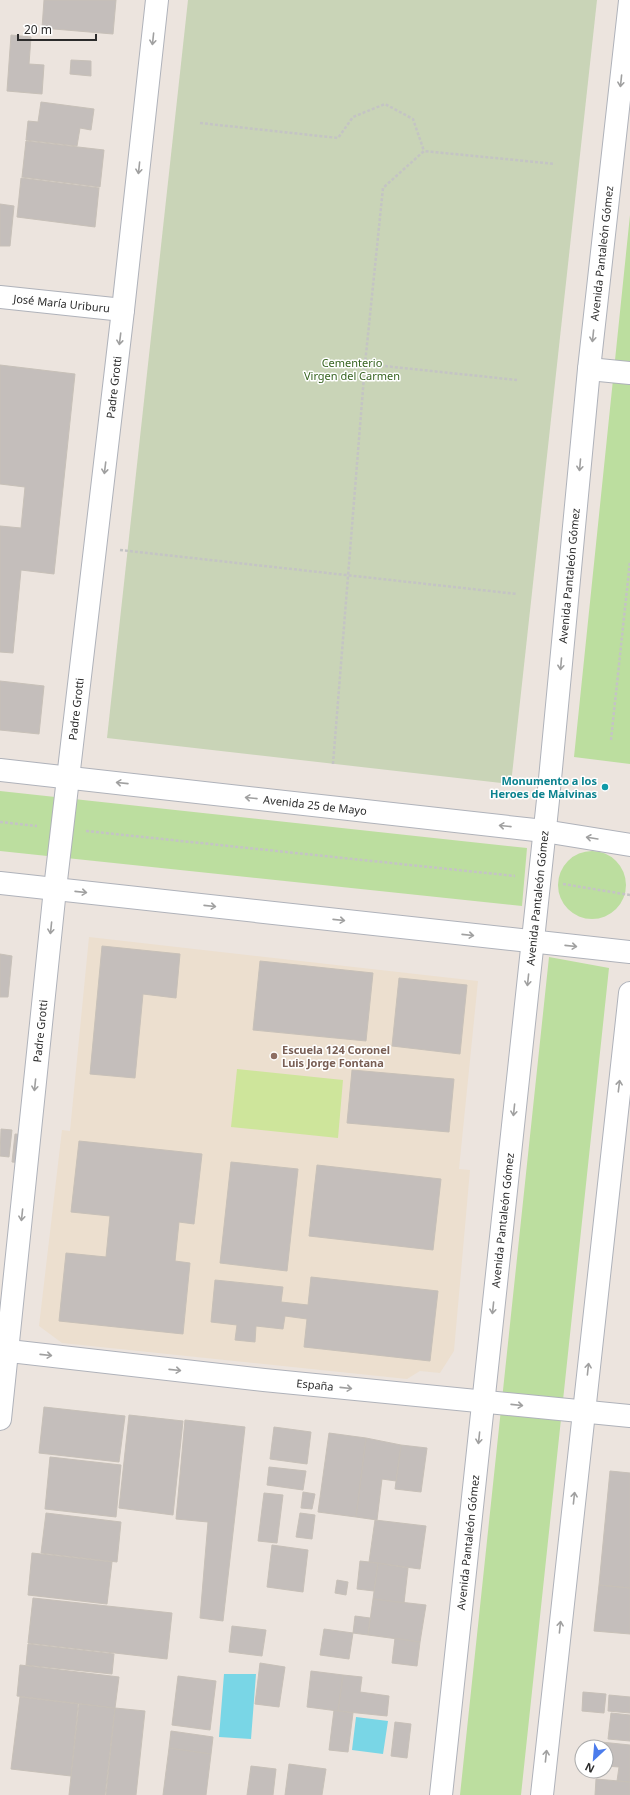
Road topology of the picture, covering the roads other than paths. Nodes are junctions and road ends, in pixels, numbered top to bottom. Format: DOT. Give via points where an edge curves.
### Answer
graph roads {
  1 [pos="157,0"];
  2 [pos="630,1"];
  3 [pos="0,297"];
  4 [pos="124,310"];
  5 [pos="589,369"];
  6 [pos="630,373"];
  7 [pos="0,770"];
  8 [pos="68,777"];
  9 [pos="544,831"];
  10 [pos="630,845"];
  11 [pos="0,883"];
  12 [pos="55,889"];
  13 [pos="532,942"];
  14 [pos="630,952"];
  15 [pos="630,992"];
  16 [pos="4,1350"];
  17 [pos="483,1402"];
  18 [pos="583,1412"];
  19 [pos="630,1416"];
  20 [pos="0,1419"];
  21 [pos="441,1795"];
  22 [pos="542,1795"];
  1 -- 4 [label="main road, Padre Grotti, one-way"];
  2 -- 5 [label="main road, Avenida Pantaleón Gómez, one-way"];
  3 -- 4 [label="main road, José María Uriburu"];
  4 -- 8 [label="main road, Padre Grotti, one-way"];
  5 -- 6 [label="main road"];
  5 -- 9 [label="main road, Avenida Pantaleón Gómez, one-way"];
  7 -- 8 [label="main road, Avenida 25 de Mayo"];
  9 -- 8 [label="main road, Avenida 25 de Mayo, one-way"];
  8 -- 12 [label="main road, Padre Grotti"];
  10 -- 9 [label="main road, Avenida 25 de Mayo, one-way"];
  9 -- 13 [label="main road, Avenida Pantaleón Gómez"];
  11 -- 12 [label="main road"];
  12 -- 13 [label="main road, one-way"];
  12 -- 16 [label="main road, Padre Grotti, one-way"];
  13 -- 14 [label="main road, one-way"];
  13 -- 17 [label="main road, Avenida Pantaleón Gómez, one-way"];
  18 -- 15 [label="main road, one-way"];
  16 -- 17 [label="main road, España, one-way"];
  16 -- 20 [label="main road, Padre Grotti"];
  17 -- 18 [label="main road, España, one-way"];
  17 -- 21 [label="main road, Avenida Pantaleón Gómez, one-way"];
  18 -- 19 [label="main road, España"];
  22 -- 18 [label="main road, one-way"];
}
